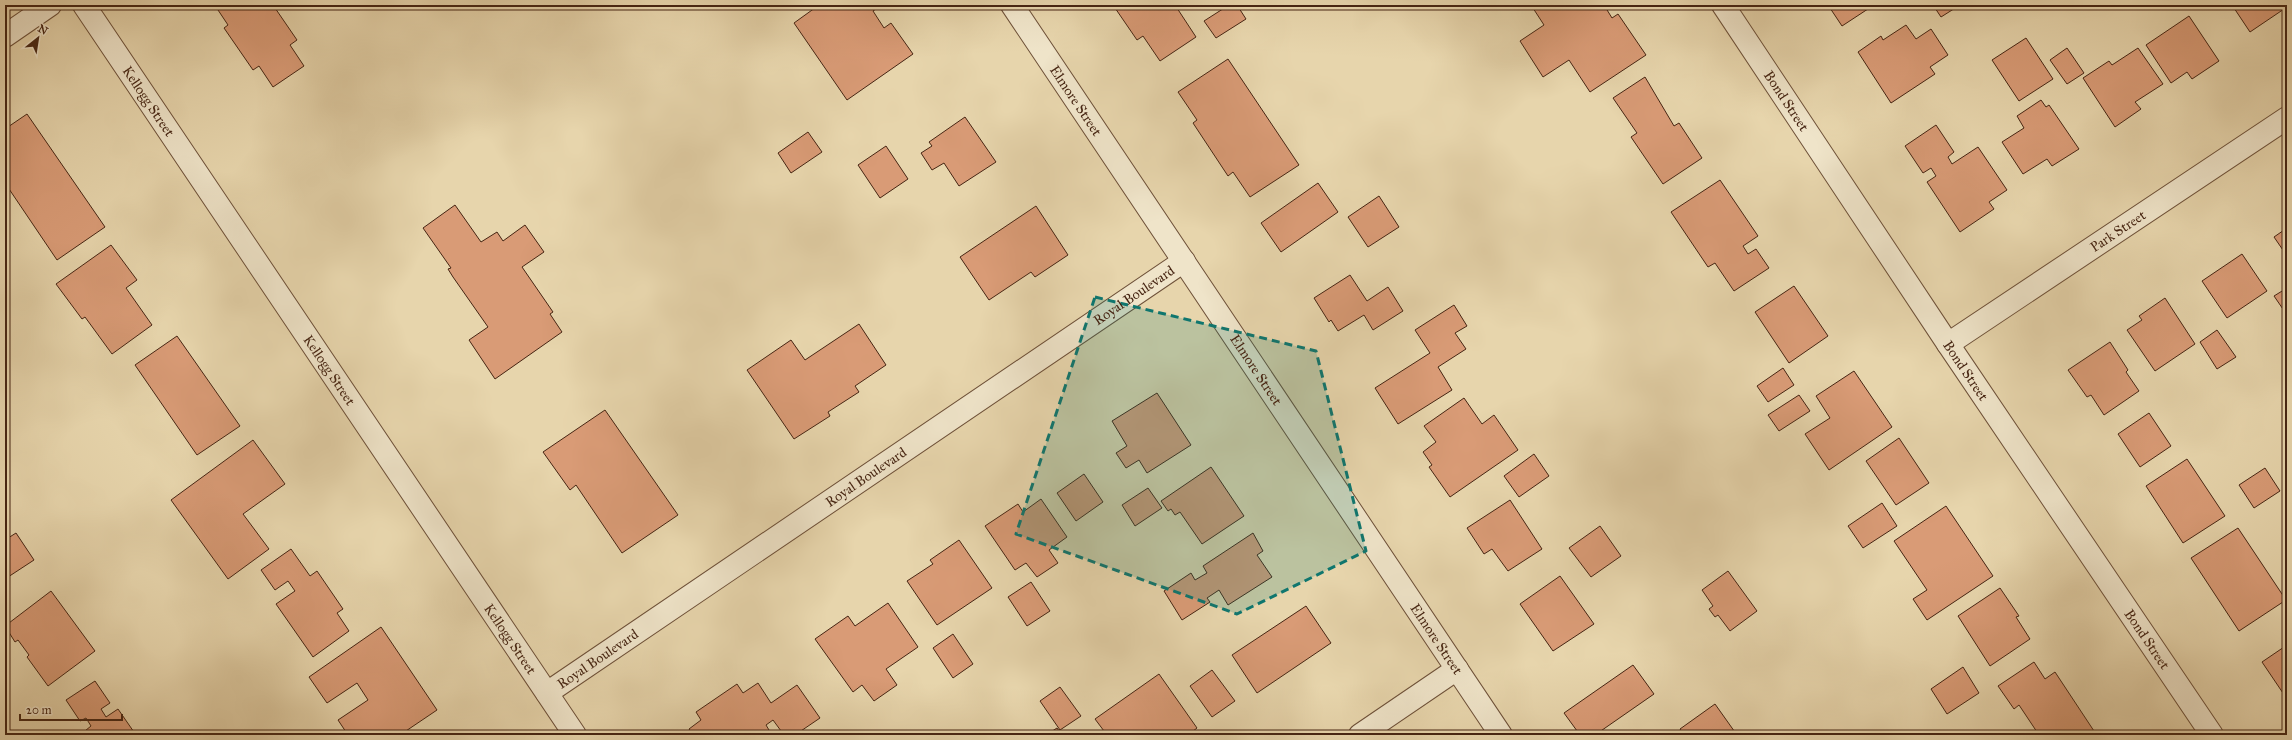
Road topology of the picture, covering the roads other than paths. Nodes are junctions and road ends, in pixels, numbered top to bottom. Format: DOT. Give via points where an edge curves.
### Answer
graph roads {
  1 [pos="50,5"];
  2 [pos="84,5"];
  3 [pos="1012,5"];
  4 [pos="1723,5"];
  5 [pos="5,36"];
  6 [pos="2287,118"];
  7 [pos="1184,261"];
  8 [pos="1948,344"];
  9 [pos="1457,669"];
  10 [pos="547,693"];
  11 [pos="575,735"];
  12 [pos="1360,735"];
  13 [pos="1501,735"];
  14 [pos="2212,735"];
  1 -- 5 [label="street"];
  2 -- 10 [label="street, Kellogg Street"];
  3 -- 7 [label="street, Elmore Street"];
  4 -- 8 [label="street, Bond Street"];
  6 -- 8 [label="street, Park Street"];
  7 -- 9 [label="street, Elmore Street"];
  7 -- 10 [label="street, Royal Boulevard"];
  8 -- 14 [label="street, Bond Street"];
  9 -- 12 [label="street"];
  9 -- 13 [label="street, Elmore Street"];
  10 -- 11 [label="street, Kellogg Street"];
}
